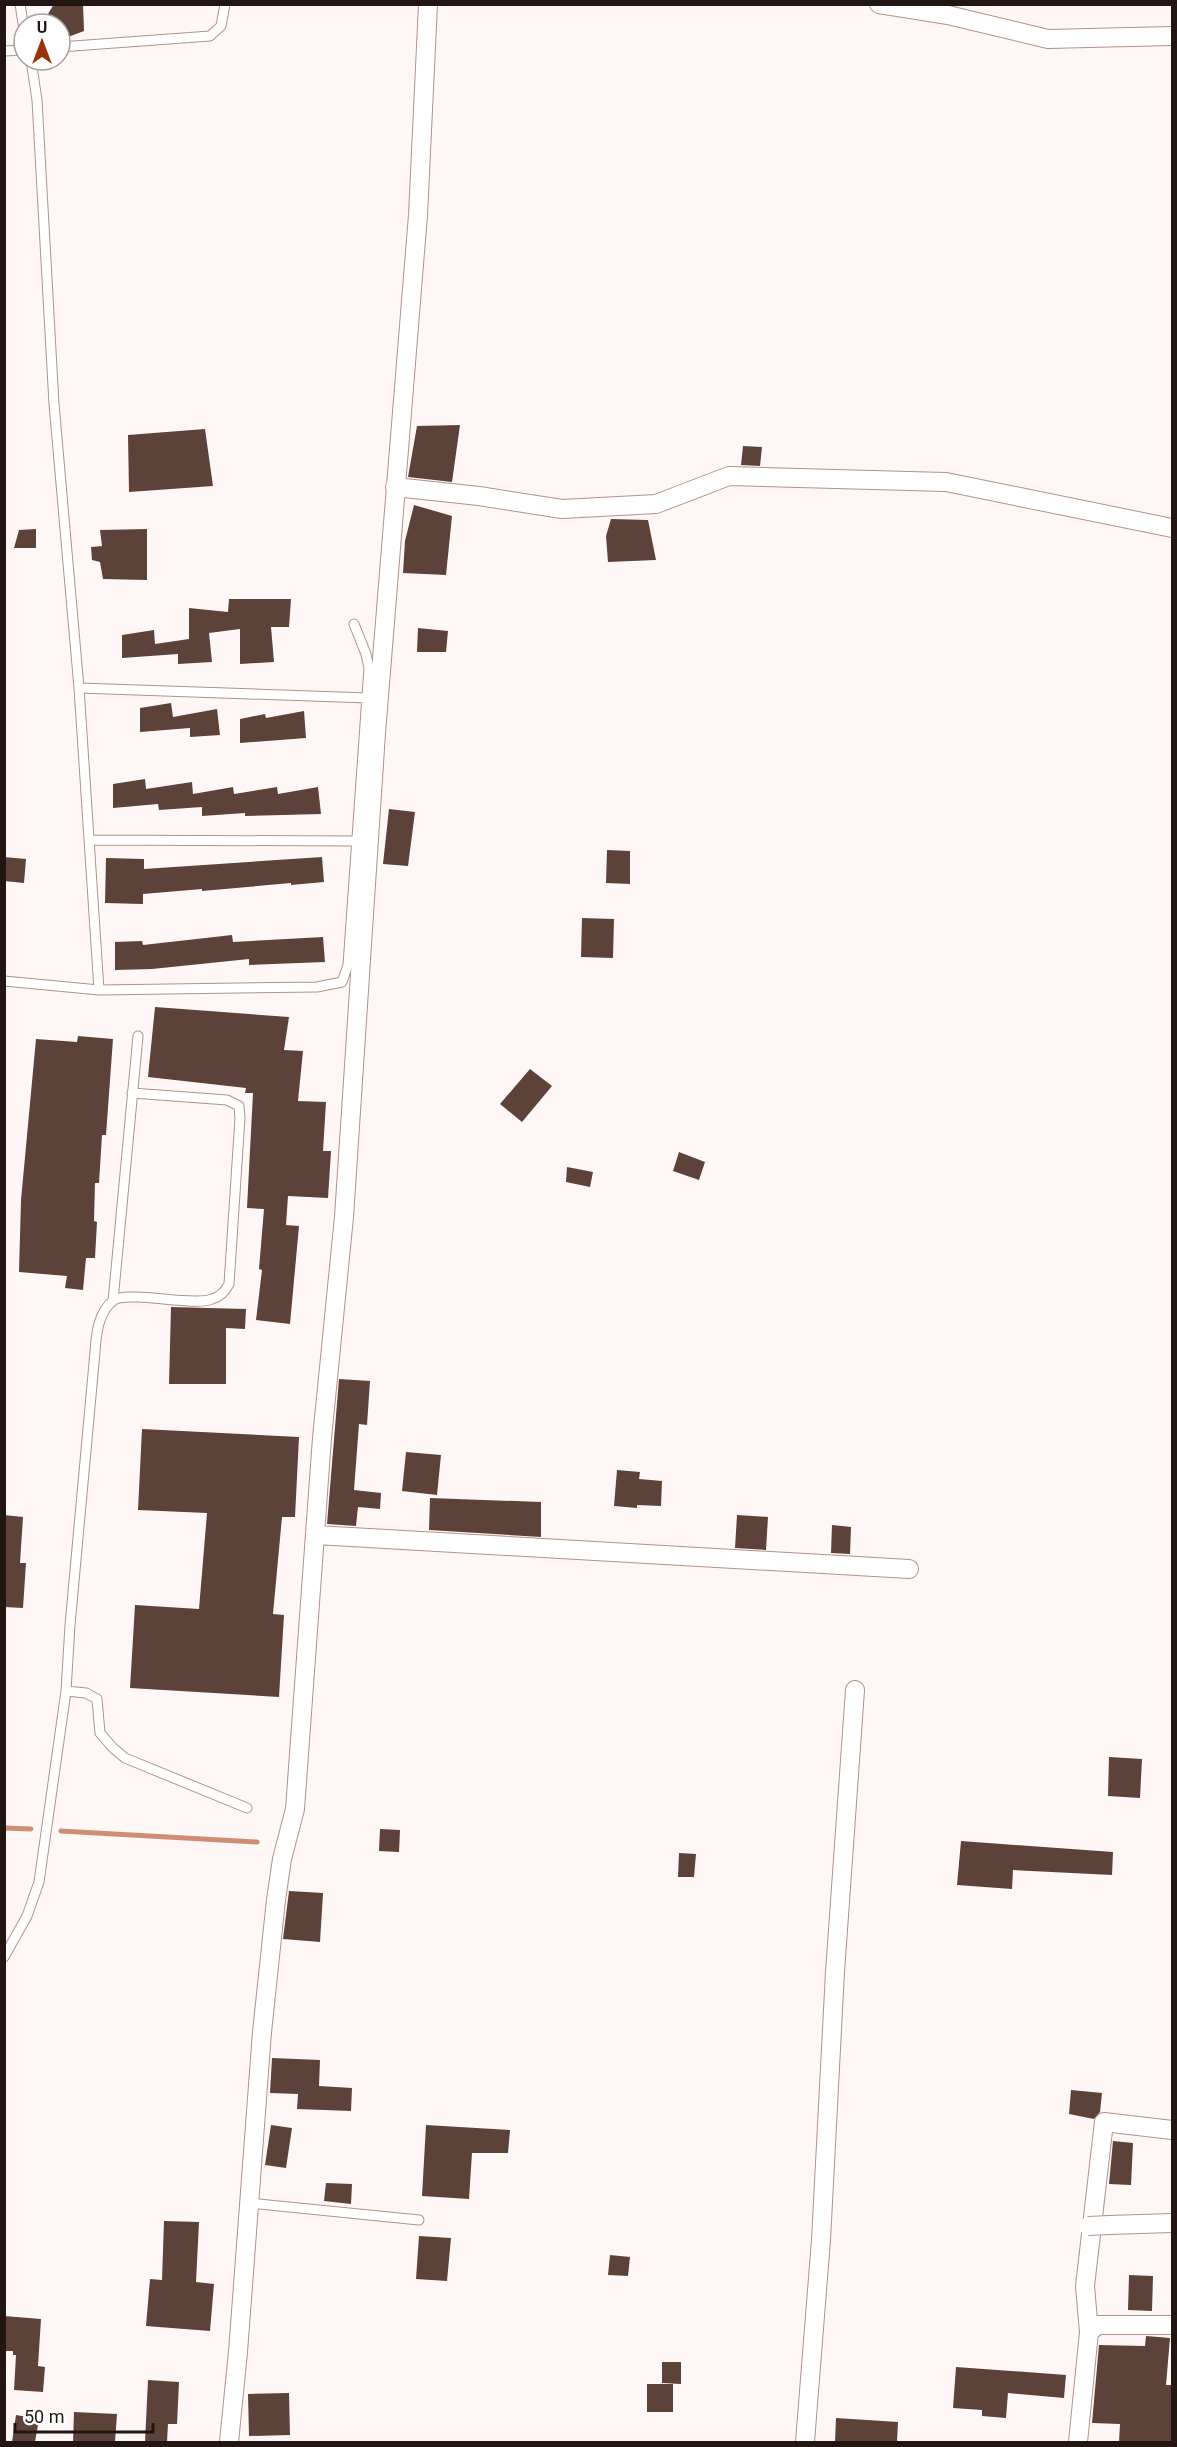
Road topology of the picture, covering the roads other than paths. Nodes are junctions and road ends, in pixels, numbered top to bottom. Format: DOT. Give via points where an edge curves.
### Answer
graph roads {
  1 [pos="225,4"];
  2 [pos="428,4"];
  3 [pos="879,4"];
  4 [pos="1173,36"];
  5 [pos="72,46"];
  6 [pos="33,72"];
  7 [pos="395,487"];
  8 [pos="1173,528"];
  9 [pos="354,624"];
  10 [pos="80,688"];
  11 [pos="368,698"];
  12 [pos="90,840"];
  13 [pos="355,841"];
  14 [pos="4,981"];
  15 [pos="99,990"];
  16 [pos="138,1036"];
  17 [pos="132,1093"];
  18 [pos="113,1300"];
  19 [pos="316,1535"];
  20 [pos="909,1569"];
  21 [pos="855,1690"];
  22 [pos="66,1691"];
  23 [pos="247,1808"];
  24 [pos="4,1956"];
  25 [pos="1173,2130"];
  26 [pos="249,2203"];
  27 [pos="419,2220"];
  28 [pos="1173,2223"];
  29 [pos="1088,2226"];
  30 [pos="1173,2325"];
  31 [pos="1089,2332"];
  32 [pos="229,2442"];
  33 [pos="805,2442"];
  34 [pos="1078,2442"];
  1 -- 5 [label="lane" via="221,26 210,36"];
  2 -- 7 [label="street" via="418,215"];
  3 -- 4 [label="street" via="948,15 1048,39"];
  6 -- 10 [label="lane" via="54,404"];
  7 -- 8 [label="street" via="562,509 656,504 729,476 946,482"];
  7 -- 19 [label="street" via="345,1217"];
  9 -- 11 [label="lane" via="369,668"];
  10 -- 11 [label="lane"];
  10 -- 12 [label="lane"];
  11 -- 13 [label="lane"];
  12 -- 13 [label="lane"];
  12 -- 15 [label="lane"];
  13 -- 15 [label="lane" via="348,965 342,982 316,987"];
  14 -- 15 [label="lane"];
  16 -- 17 [label="lane"];
  17 -- 18 [label="lane"];
  17 -- 18 [label="lane" via="227,1100 239,1106 230,1284 213,1299"];
  18 -- 22 [label="lane" via="97,1332"];
  19 -- 20 [label="street"];
  19 -- 26 [label="street" via="295,1809 276,1900"];
  21 -- 33 [label="street"];
  22 -- 23 [label="lane" via="86,1693 97,1700 100,1733 130,1762"];
  22 -- 24 [label="lane" via="39,1882 27,1916"];
  25 -- 31 [label="street" via="1104,2122 1085,2286"];
  26 -- 27 [label="lane"];
  26 -- 32 [label="street"];
  28 -- 29 [label="street, bridge"];
  30 -- 31 [label="street" via="1098,2325"];
  31 -- 34 [label="street"];
}
